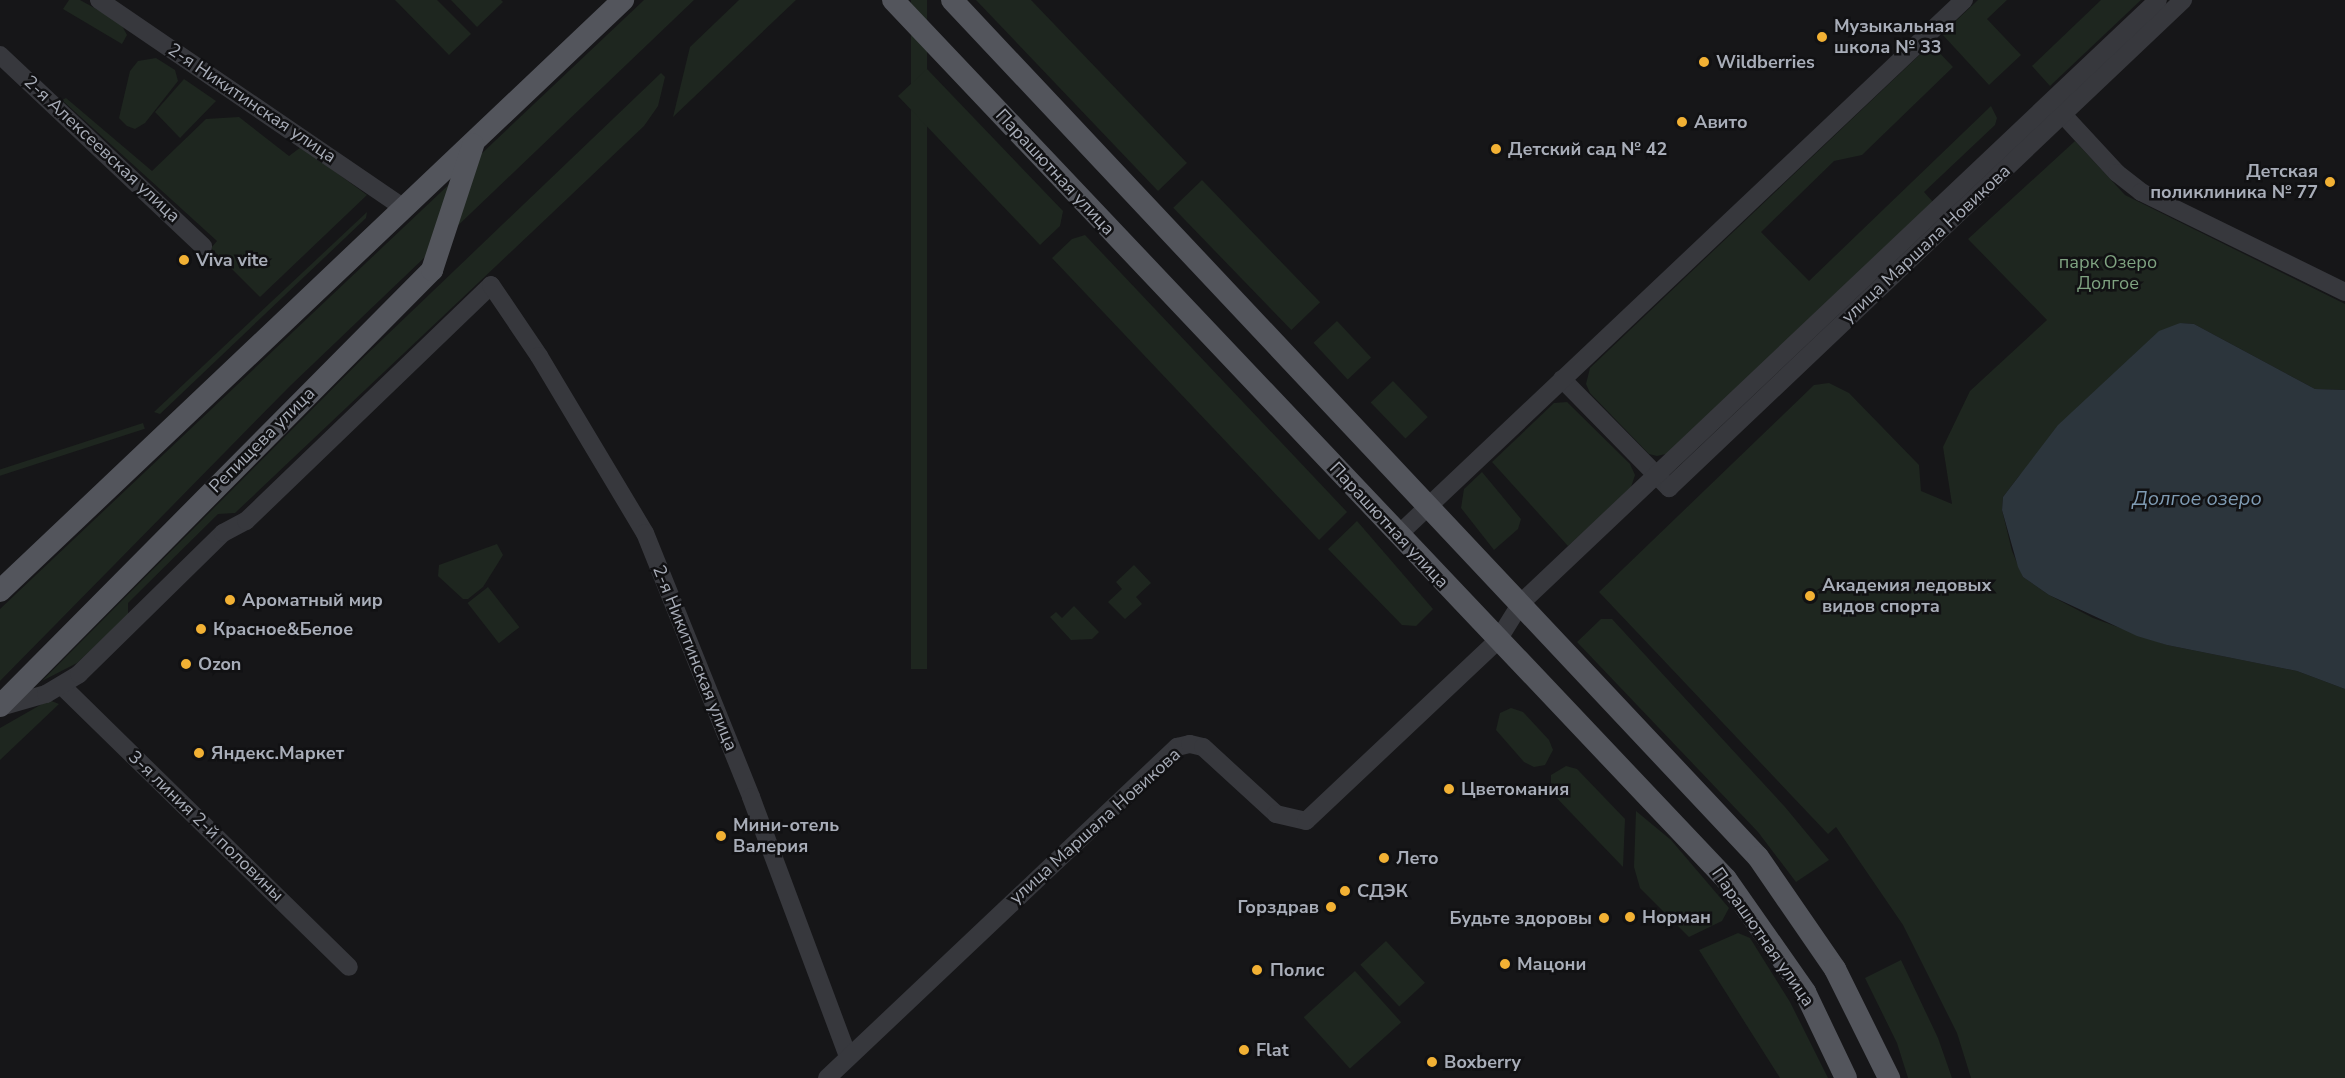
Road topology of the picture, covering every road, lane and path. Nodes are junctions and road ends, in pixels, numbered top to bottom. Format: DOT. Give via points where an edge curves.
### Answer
graph roads {
  1 [pos="99,0"];
  2 [pos="623,0"];
  3 [pos="893,0"];
  4 [pos="952,0"];
  5 [pos="1964,0"];
  6 [pos="2158,0"];
  7 [pos="2183,0"];
  8 [pos="0,55"];
  9 [pos="2057,108"];
  10 [pos="474,144"];
  11 [pos="404,208"];
  12 [pos="203,246"];
  13 [pos="2345,292"];
  14 [pos="1562,379"];
  15 [pos="1663,481"];
  16 [pos="1429,505"];
  17 [pos="1398,535"];
  18 [pos="0,591"];
  19 [pos="1521,603"];
  20 [pos="1498,639"];
  21 [pos="63,687"];
  22 [pos="0,706"];
  23 [pos="349,967"];
  24 [pos="848,1057"];
  25 [pos="827,1078"];
  26 [pos="1846,1078"];
  27 [pos="1889,1078"];
  1 -- 11 [label="street, 2-я Никитинская улица"];
  2 -- 10 [label="main road, Репищева улица"];
  3 -- 17 [label="main road, Парашютная улица"];
  4 -- 16 [label="main road"];
  5 -- 14 [label="street"];
  6 -- 9 [label="street, улица Маршала Новикова"];
  7 -- 9 [label="street, улица Маршала Новикова"];
  8 -- 12 [label="street, 2-я Алексеевская улица"];
  9 -- 13 [label="street" via="2117,173 2141,192"];
  9 -- 15 [label="street, улица Маршала Новикова"];
  10 -- 11 [label="main road, Репищева улица"];
  10 -- 22 [label="main road, Репищева улица" via="432,270"];
  11 -- 18 [label="main road, Репищева улица"];
  14 -- 15 [label="street"];
  14 -- 16 [label="street"];
  15 -- 19 [label="street, улица Маршала Новикова"];
  16 -- 17 [label="street"];
  16 -- 19 [label="main road"];
  17 -- 20 [label="main road, Парашютная улица"];
  19 -- 20 [label="street, улица Маршала Новикова"];
  19 -- 27 [label="main road" via="1758,857 1835,969"];
  20 -- 24 [label="street, улица Маршала Новикова" via="1306,821 1276,814 1203,747 1177,747"];
  20 -- 26 [label="main road, Парашютная улица" via="1726,879 1805,992"];
  21 -- 22 [label="street"];
  21 -- 23 [label="street, 3-я линия 2-й половины"];
  21 -- 24 [label="street, 2-я Никитинская улица" via="223,533 246,521 491,285 645,533 752,797"];
  24 -- 25 [label="street, улица Маршала Новикова"];
}
